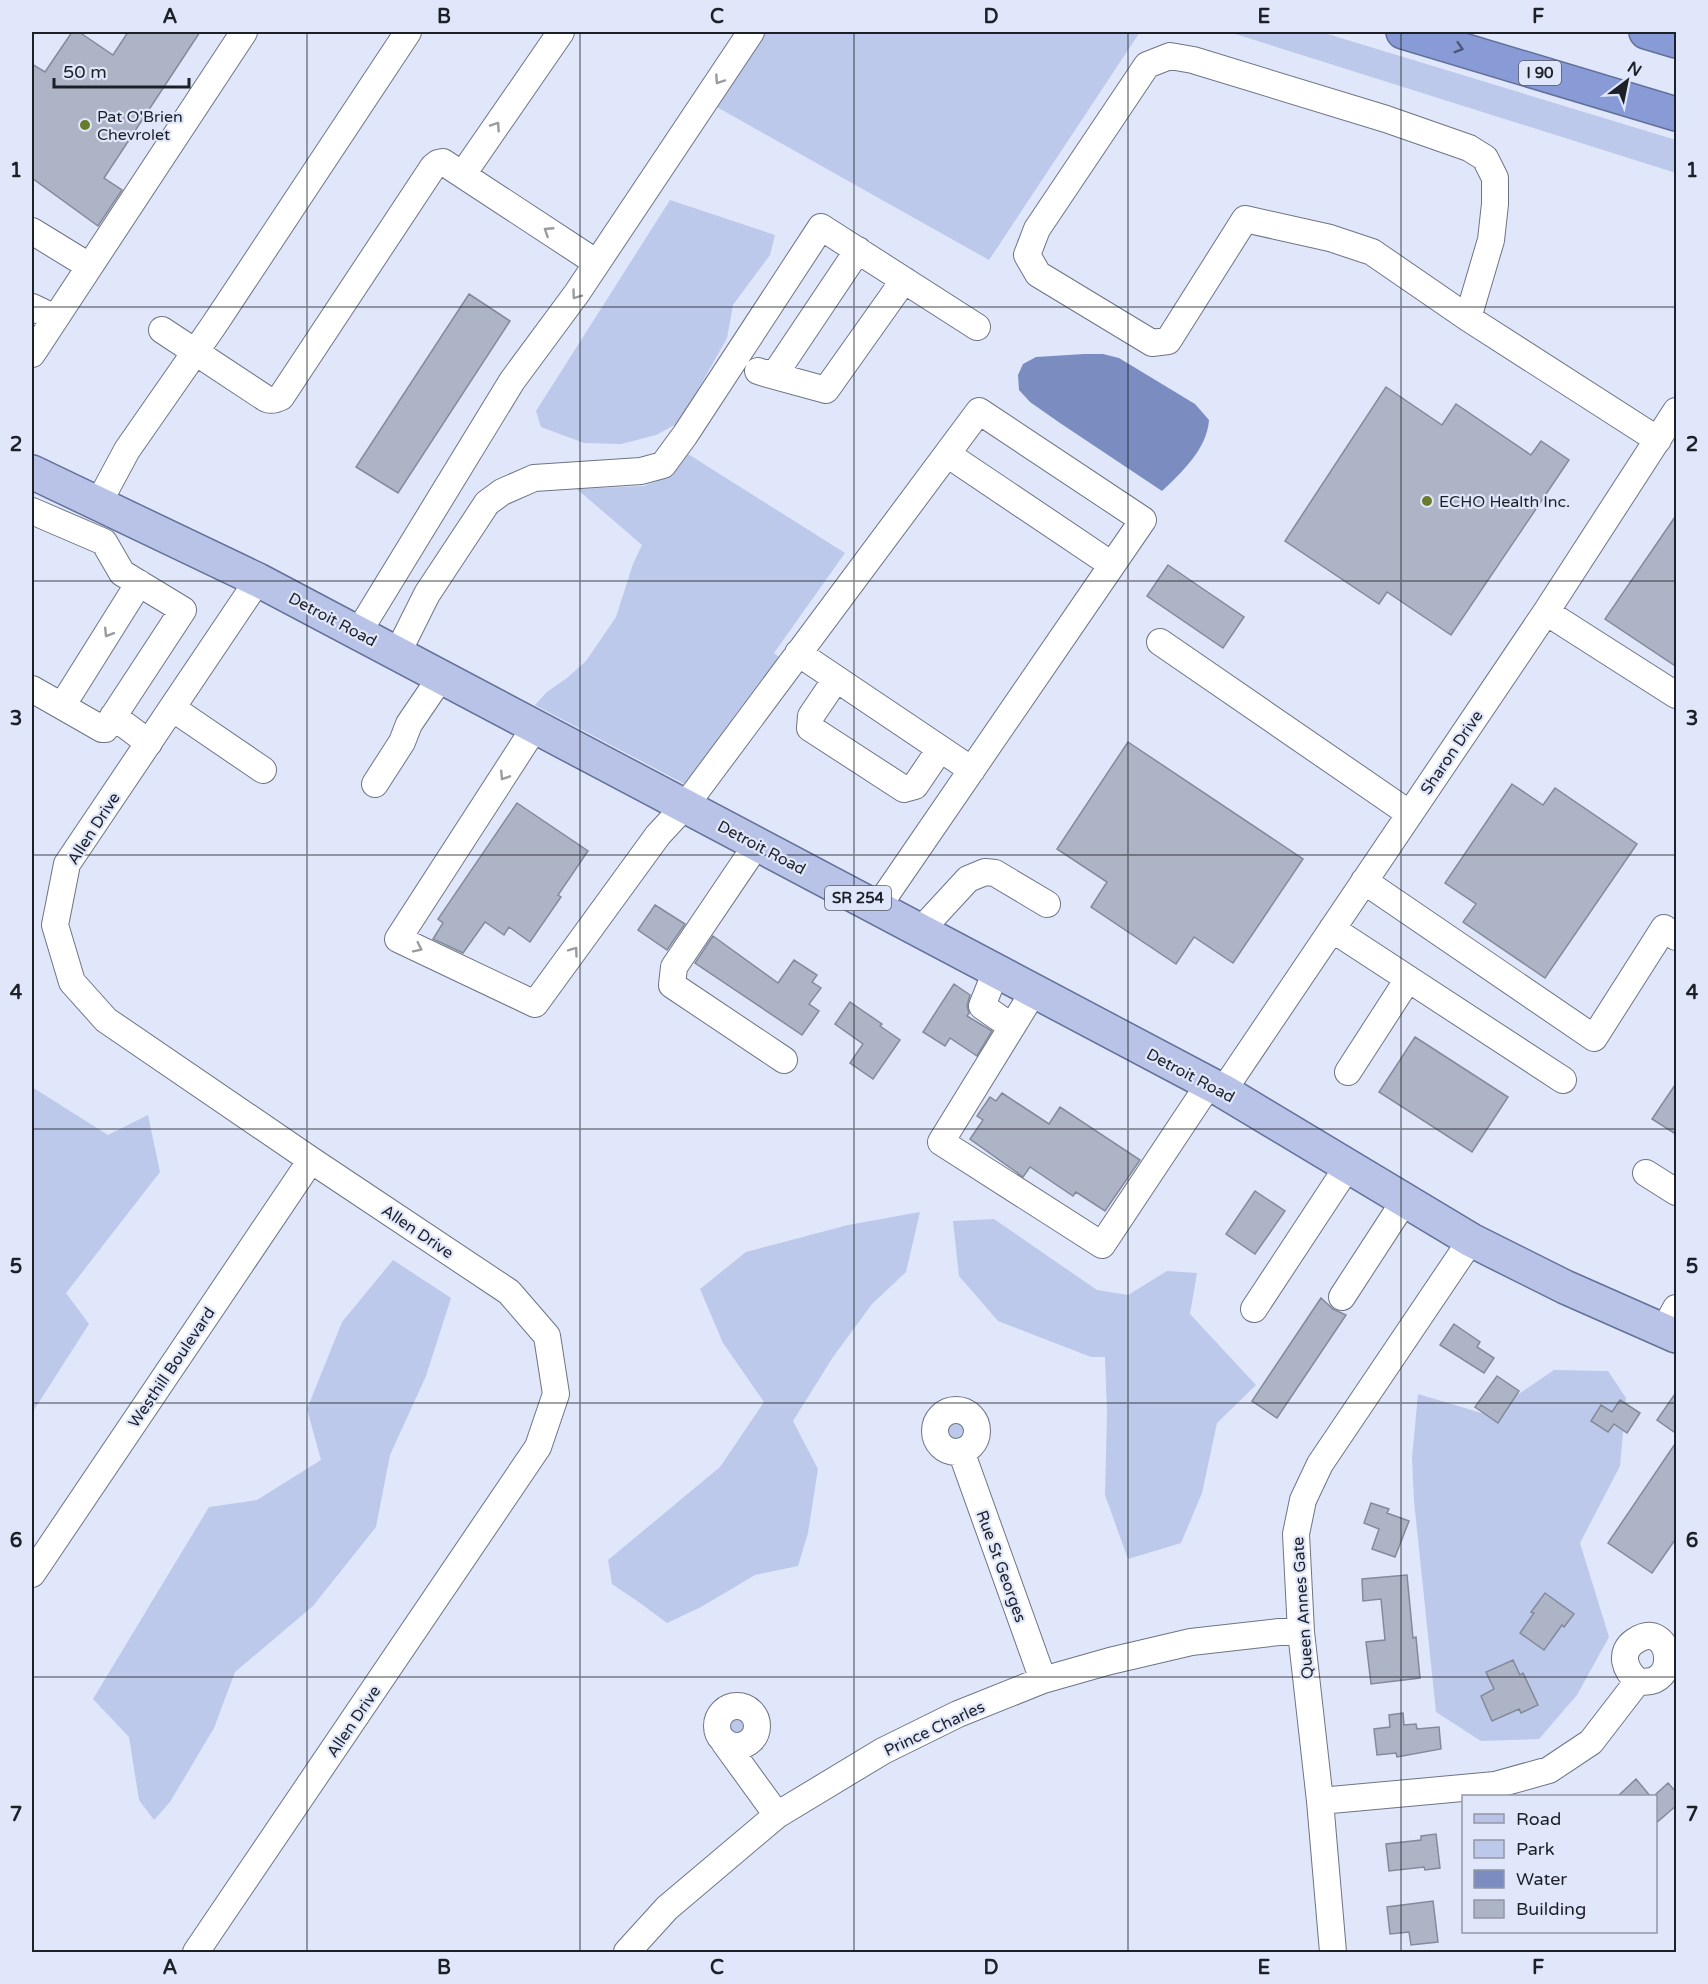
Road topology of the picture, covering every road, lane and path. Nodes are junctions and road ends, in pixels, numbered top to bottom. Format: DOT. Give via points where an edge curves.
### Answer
graph roads {
  1 [pos="244,32"];
  2 [pos="408,32"];
  3 [pos="561,32"];
  4 [pos="751,32"];
  5 [pos="1403,32"];
  6 [pos="1646,32"];
  7 [pos="1677,40"];
  8 [pos="1677,114"];
  9 [pos="463,174"];
  10 [pos="32,231"];
  11 [pos="858,250"];
  12 [pos="597,263"];
  13 [pos="89,266"];
  14 [pos="904,280"];
  15 [pos="32,307"];
  16 [pos="55,318"];
  17 [pos="1468,318"];
  18 [pos="977,327"];
  19 [pos="162,330"];
  20 [pos="195,352"];
  21 [pos="32,354"];
  22 [pos="731,364"];
  23 [pos="764,373"];
  24 [pos="1677,411"];
  25 [pos="1658,440"];
  26 [pos="947,454"];
  27 [pos="40,476"];
  28 [pos="107,508"];
  29 [pos="32,511"];
  30 [pos="104,542"];
  31 [pos="1112,565"];
  32 [pos="258,580"];
  33 [pos="139,583"];
  34 [pos="1546,612"];
  35 [pos="358,633"];
  36 [pos="1160,642"];
  37 [pos="798,653"];
  38 [pos="397,654"];
  39 [pos="441,677"];
  40 [pos="836,679"];
  41 [pos="32,689"];
  42 [pos="1677,695"];
  43 [pos="62,706"];
  44 [pos="172,708"];
  45 [pos="113,716"];
  46 [pos="536,727"];
  47 [pos="149,743"];
  48 [pos="940,749"];
  49 [pos="263,770"];
  50 [pos="972,770"];
  51 [pos="375,784"];
  52 [pos="685,806"];
  53 [pos="1410,814"];
  54 [pos="757,844"];
  55 [pos="1364,881"];
  56 [pos="1047,904"];
  57 [pos="877,908"];
  58 [pos="1332,929"];
  59 [pos="920,931"];
  60 [pos="1677,937"];
  61 [pos="996,971"];
  62 [pos="1408,979"];
  63 [pos="1034,991"];
  64 [pos="1012,1027"];
  65 [pos="784,1060"];
  66 [pos="1348,1072"];
  67 [pos="1563,1080"];
  68 [pos="1216,1087"];
  69 [pos="311,1160"];
  70 [pos="1348,1166"];
  71 [pos="1646,1173"];
  72 [pos="1677,1192"];
  73 [pos="1405,1200"];
  74 [pos="1471,1240"];
  75 [pos="1342,1297"];
  76 [pos="1254,1309"];
  77 [pos="1672,1325"];
  78 [pos="961,1451"];
  79 [pos="32,1574"];
  80 [pos="1301,1632"];
  81 [pos="1043,1680"];
  82 [pos="1638,1680"];
  83 [pos="724,1742"];
  84 [pos="1320,1801"];
  85 [pos="777,1815"];
  86 [pos="1327,1951"];
  87 [pos="196,1953"];
  88 [pos="627,1953"];
  1 -- 13 [label="street"];
  2 -- 20 [label="street"];
  9 -- 3 [label="street, one-way"];
  4 -- 12 [label="street, one-way"];
  5 -- 8 [label="highway, I 90, one-way"];
  6 -- 7 [label="highway"];
  12 -- 9 [label="street, one-way"];
  9 -- 20 [label="street" via="443,162 433,167 276,400 264,398"];
  10 -- 13 [label="street"];
  11 -- 14 [label="street"];
  11 -- 22 [label="street" via="821,226"];
  11 -- 23 [label="street" via="777,371"];
  12 -- 35 [label="street, one-way" via="512,381"];
  13 -- 16 [label="street"];
  14 -- 18 [label="street"];
  14 -- 23 [label="street" via="826,390"];
  15 -- 16 [label="street"];
  16 -- 21 [label="street"];
  17 -- 17 [label="street" via="1372,252 1245,219 1168,341 1152,343 1038,274 1027,255 1037,229 1147,65 1170,56 1386,119 1469,148 1485,158 1495,178 1494,213 1491,240"];
  17 -- 25 [label="street"];
  19 -- 20 [label="street"];
  20 -- 28 [label="street" via="127,450"];
  22 -- 23 [label="street"];
  22 -- 38 [label="street" via="663,465 641,471 534,478 487,503 427,594"];
  24 -- 25 [label="street, Sharon Drive"];
  25 -- 34 [label="street, Sharon Drive"];
  26 -- 31 [label="street"];
  26 -- 31 [label="street" via="979,411 1143,520"];
  26 -- 37 [label="street"];
  27 -- 28 [label="main road, Detroit Road / SR 254"];
  27 -- 29 [label="street"];
  28 -- 30 [label="street"];
  28 -- 32 [label="main road, Detroit Road / SR 254"];
  29 -- 30 [label="street"];
  30 -- 33 [label="street" via="122,573"];
  31 -- 50 [label="street"];
  32 -- 35 [label="main road, Detroit Road / SR 254"];
  32 -- 44 [label="street, Allen Drive"];
  33 -- 43 [label="street, one-way"];
  33 -- 45 [label="street" via="183,610"];
  34 -- 42 [label="street"];
  34 -- 53 [label="street, Sharon Drive"];
  35 -- 38 [label="main road, Detroit Road / SR 254"];
  36 -- 53 [label="street"];
  37 -- 40 [label="street"];
  37 -- 52 [label="street"];
  38 -- 39 [label="main road, Detroit Road / SR 254"];
  39 -- 46 [label="main road, Detroit Road / SR 254"];
  39 -- 51 [label="street"];
  40 -- 48 [label="street"];
  40 -- 48 [label="street" via="810,716 810,728 904,789 915,786"];
  41 -- 43 [label="street"];
  43 -- 45 [label="street" via="102,729"];
  44 -- 47 [label="street, Allen Drive"];
  44 -- 49 [label="street"];
  45 -- 47 [label="street"];
  46 -- 52 [label="main road, Detroit Road / SR 254"];
  46 -- 52 [label="street, one-way" via="399,939 536,1004 658,836"];
  47 -- 69 [label="street, Allen Drive" via="67,864 55,925 72,982 106,1020"];
  48 -- 50 [label="street"];
  50 -- 57 [label="street"];
  52 -- 54 [label="main road, Detroit Road / SR 254"];
  53 -- 55 [label="street, Sharon Drive"];
  54 -- 57 [label="main road, Detroit Road / SR 254"];
  54 -- 65 [label="street" via="674,967 672,986"];
  55 -- 58 [label="street, Sharon Drive"];
  55 -- 60 [label="street" via="1594,1038 1664,928"];
  56 -- 59 [label="street" via="995,873 985,872 968,879"];
  57 -- 59 [label="main road, Detroit Road / SR 254"];
  58 -- 62 [label="street"];
  58 -- 68 [label="street, Sharon Drive"];
  59 -- 61 [label="main road, Detroit Road / SR 254"];
  61 -- 63 [label="main road, Detroit Road / SR 254"];
  61 -- 64 [label="street" via="982,1006"];
  62 -- 66 [label="street"];
  62 -- 67 [label="street"];
  63 -- 64 [label="street"];
  63 -- 68 [label="main road, Detroit Road / SR 254"];
  64 -- 68 [label="street, Sharon Drive" via="941,1142 1102,1245"];
  68 -- 70 [label="main road, Detroit Road / SR 254"];
  69 -- 79 [label="street, Westhill Boulevard"];
  69 -- 87 [label="street, Allen Drive" via="509,1292 547,1336 556,1394 538,1447"];
  70 -- 73 [label="main road, Detroit Road / SR 254"];
  70 -- 76 [label="street"];
  71 -- 72 [label="street"];
  73 -- 74 [label="main road, Detroit Road / SR 254"];
  73 -- 75 [label="street"];
  74 -- 77 [label="main road, Detroit Road / SR 254" via="1565,1287"];
  74 -- 80 [label="street, Queen Annes Gate" via="1320,1464 1303,1500 1296,1534"];
  78 -- 81 [label="street, Rue St Georges"];
  80 -- 81 [label="street, Prince Charles" via="1191,1642"];
  80 -- 84 [label="street, Queen Annes Gate"];
  81 -- 85 [label="street, Prince Charles" via="958,1714 883,1751"];
  82 -- 84 [label="street" via="1591,1742 1549,1770 1495,1785"];
  83 -- 85 [label="street"];
  84 -- 86 [label="street, Queen Annes Gate"];
  85 -- 88 [label="street, Prince Charles" via="667,1908"];
}
